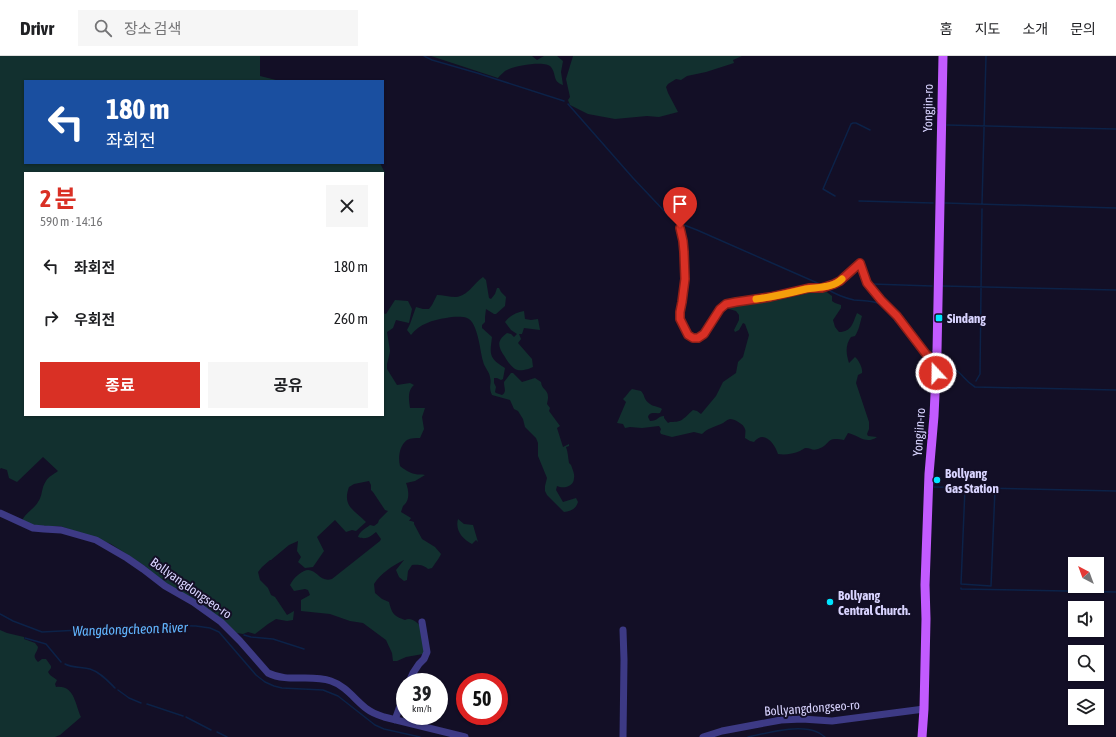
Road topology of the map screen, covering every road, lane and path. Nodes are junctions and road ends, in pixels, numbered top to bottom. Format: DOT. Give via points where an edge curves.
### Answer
graph roads {
  1 [pos="943,56"];
  2 [pos="680,228"];
  3 [pos="936,363"];
  4 [pos="0,513"];
  5 [pos="422,622"];
  6 [pos="622,630"];
  7 [pos="413,673"];
  8 [pos="924,709"];
  9 [pos="395,720"];
  10 [pos="466,737"];
  11 [pos="623,737"];
  12 [pos="703,737"];
  13 [pos="922,737"];
  1 -- 3 [label="main road, Yongjin-ro"];
  2 -- 3 [label="street" via="685,279 680,319 688,335 693,338 704,334 726,304 809,288 822,288 840,281 860,263 867,283"];
  3 -- 8 [label="main road, Yongjin-ro" via="929,474"];
  4 -- 9 [label="street, Bollyangdongseo-ro" via="33,528 61,530 96,540 215,618 236,636 268,672 281,678 330,681 345,688 371,712"];
  5 -- 7 [label="street" via="427,652"];
  6 -- 11 [label="street"];
  8 -- 12 [label="street, Bollyangdongseo-ro" via="832,721 782,720"];
  8 -- 13 [label="main road, Yongjin-ro"];
  9 -- 10 [label="street, Bollyangdongseo-ro"];
}
